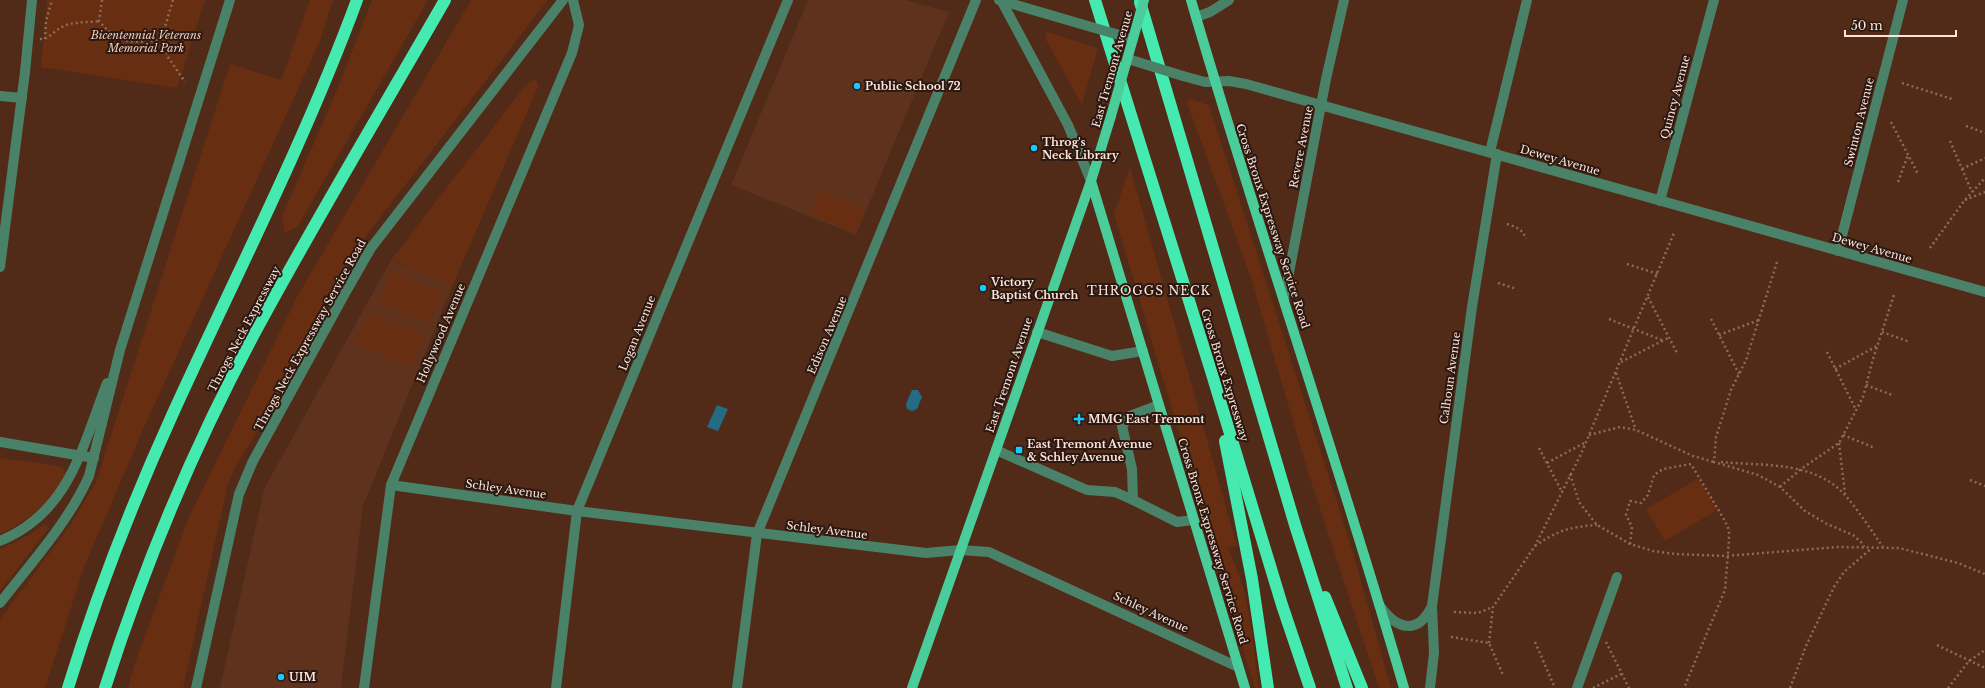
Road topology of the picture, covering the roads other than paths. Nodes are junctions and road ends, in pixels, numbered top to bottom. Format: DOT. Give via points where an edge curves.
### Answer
graph roads {
  1 [pos="32,0"];
  2 [pos="230,0"];
  3 [pos="357,0"];
  4 [pos="445,0"];
  5 [pos="563,0"];
  6 [pos="574,0"];
  7 [pos="788,0"];
  8 [pos="976,0"];
  9 [pos="1001,0"];
  10 [pos="1095,0"];
  11 [pos="1140,0"];
  12 [pos="1144,0"];
  13 [pos="1191,0"];
  14 [pos="1229,0"];
  15 [pos="1344,0"];
  16 [pos="1528,0"];
  17 [pos="1714,0"];
  18 [pos="1902,0"];
  19 [pos="1196,17"];
  20 [pos="1133,39"];
  21 [pos="1128,59"];
  22 [pos="1215,82"];
  23 [pos="0,96"];
  24 [pos="22,98"];
  25 [pos="1321,105"];
  26 [pos="1493,153"];
  27 [pos="1091,181"];
  28 [pos="1660,200"];
  29 [pos="1838,251"];
  30 [pos="0,267"];
  31 [pos="1985,292"];
  32 [pos="1284,299"];
  33 [pos="1037,332"];
  34 [pos="120,350"];
  35 [pos="1143,351"];
  36 [pos="1211,371"];
  37 [pos="1159,405"];
  38 [pos="0,442"];
  39 [pos="996,450"];
  40 [pos="79,455"];
  41 [pos="94,458"];
  42 [pos="391,485"];
  43 [pos="1133,500"];
  44 [pos="577,511"];
  45 [pos="1193,520"];
  46 [pos="1295,525"];
  47 [pos="757,534"];
  48 [pos="0,541"];
  49 [pos="960,550"];
  50 [pos="1618,577"];
  51 [pos="0,603"];
  52 [pos="1380,606"];
  53 [pos="1432,606"];
  54 [pos="1238,667"];
  55 [pos="68,688"];
  56 [pos="105,688"];
  57 [pos="196,688"];
  58 [pos="364,688"];
  59 [pos="556,688"];
  60 [pos="737,688"];
  61 [pos="912,688"];
  62 [pos="1245,688"];
  63 [pos="1268,688"];
  64 [pos="1310,688"];
  65 [pos="1347,688"];
  66 [pos="1362,688"];
  67 [pos="1404,688"];
  68 [pos="1430,688"];
  69 [pos="1577,688"];
  1 -- 24 [label="street"];
  2 -- 34 [label="street"];
  3 -- 55 [label="highway" via="331,69 150,467 102,586"];
  4 -- 56 [label="highway, Throgs Neck Expressway" via="268,309 222,398 187,471 156,546"];
  5 -- 57 [label="street, Throgs Neck Expressway Service Road" via="372,248 253,462 239,494"];
  6 -- 42 [label="street, Hollywood Avenue" via="579,25 572,53"];
  7 -- 44 [label="street, Logan Avenue"];
  8 -- 47 [label="street, Edison Avenue"];
  9 -- 20 [label="street, bridge"];
  9 -- 27 [label="street, Cross Bronx Expressway Service Road" via="1068,125"];
  10 -- 36 [label="highway, Cross Bronx Expressway"];
  11 -- 46 [label="highway"];
  12 -- 20 [label="main road, East Tremont Avenue, bridge"];
  13 -- 19 [label="main road, Cross Bronx Expressway Service Road"];
  14 -- 19 [label="street"];
  15 -- 25 [label="street, Revere Avenue"];
  16 -- 26 [label="street, Calhoun Avenue"];
  17 -- 28 [label="street, Quincy Avenue"];
  18 -- 29 [label="street, Swinton Avenue"];
  19 -- 22 [label="main road, Cross Bronx Expressway Service Road"];
  20 -- 21 [label="main road, East Tremont Avenue, bridge"];
  21 -- 22 [label="street, Dewey Avenue, bridge" via="1202,82"];
  21 -- 27 [label="main road, East Tremont Avenue, bridge"];
  22 -- 25 [label="street, Dewey Avenue" via="1242,82"];
  22 -- 32 [label="main road, Cross Bronx Expressway Service Road"];
  23 -- 24 [label="street"];
  24 -- 30 [label="street"];
  25 -- 26 [label="street, Dewey Avenue"];
  25 -- 32 [label="street, Revere Avenue"];
  26 -- 28 [label="street, Dewey Avenue"];
  26 -- 53 [label="street, Calhoun Avenue"];
  27 -- 33 [label="main road, East Tremont Avenue"];
  27 -- 35 [label="main road, Cross Bronx Expressway Service Road"];
  28 -- 29 [label="street, Dewey Avenue"];
  29 -- 31 [label="street, Dewey Avenue"];
  32 -- 52 [label="main road, Cross Bronx Expressway Service Road"];
  33 -- 35 [label="street" via="1112,356"];
  33 -- 39 [label="main road, East Tremont Avenue"];
  34 -- 40 [label="street"];
  34 -- 41 [label="street"];
  35 -- 37 [label="main road, Cross Bronx Expressway Service Road"];
  36 -- 63 [label="highway" via="1252,579"];
  36 -- 64 [label="highway, Cross Bronx Expressway" via="1282,606"];
  37 -- 43 [label="street" via="1130,416 1122,426 1132,469"];
  37 -- 45 [label="main road, Cross Bronx Expressway Service Road"];
  38 -- 40 [label="street"];
  39 -- 43 [label="street" via="1088,490 1115,492"];
  39 -- 49 [label="main road, East Tremont Avenue"];
  40 -- 41 [label="street"];
  40 -- 48 [label="street" via="64,488 50,507 27,527"];
  41 -- 51 [label="street" via="85,484 71,509"];
  42 -- 44 [label="street, Schley Avenue"];
  42 -- 58 [label="street, Hollywood Avenue"];
  43 -- 45 [label="street" via="1177,522"];
  44 -- 47 [label="street, Schley Avenue"];
  44 -- 59 [label="street, Logan Avenue"];
  45 -- 54 [label="main road, Cross Bronx Expressway Service Road"];
  46 -- 65 [label="highway"];
  46 -- 66 [label="highway"];
  47 -- 49 [label="street, Schley Avenue" via="926,553"];
  47 -- 60 [label="street, Edison Avenue"];
  49 -- 54 [label="street, Schley Avenue" via="989,552"];
  49 -- 61 [label="main road, East Tremont Avenue"];
  50 -- 69 [label="street"];
  52 -- 53 [label="street, Calhoun Avenue" via="1394,621 1411,626 1422,622"];
  52 -- 67 [label="main road, Cross Bronx Expressway Service Road"];
  53 -- 68 [label="street, Calhoun Avenue" via="1434,646"];
  54 -- 62 [label="main road, Cross Bronx Expressway Service Road"];
}
